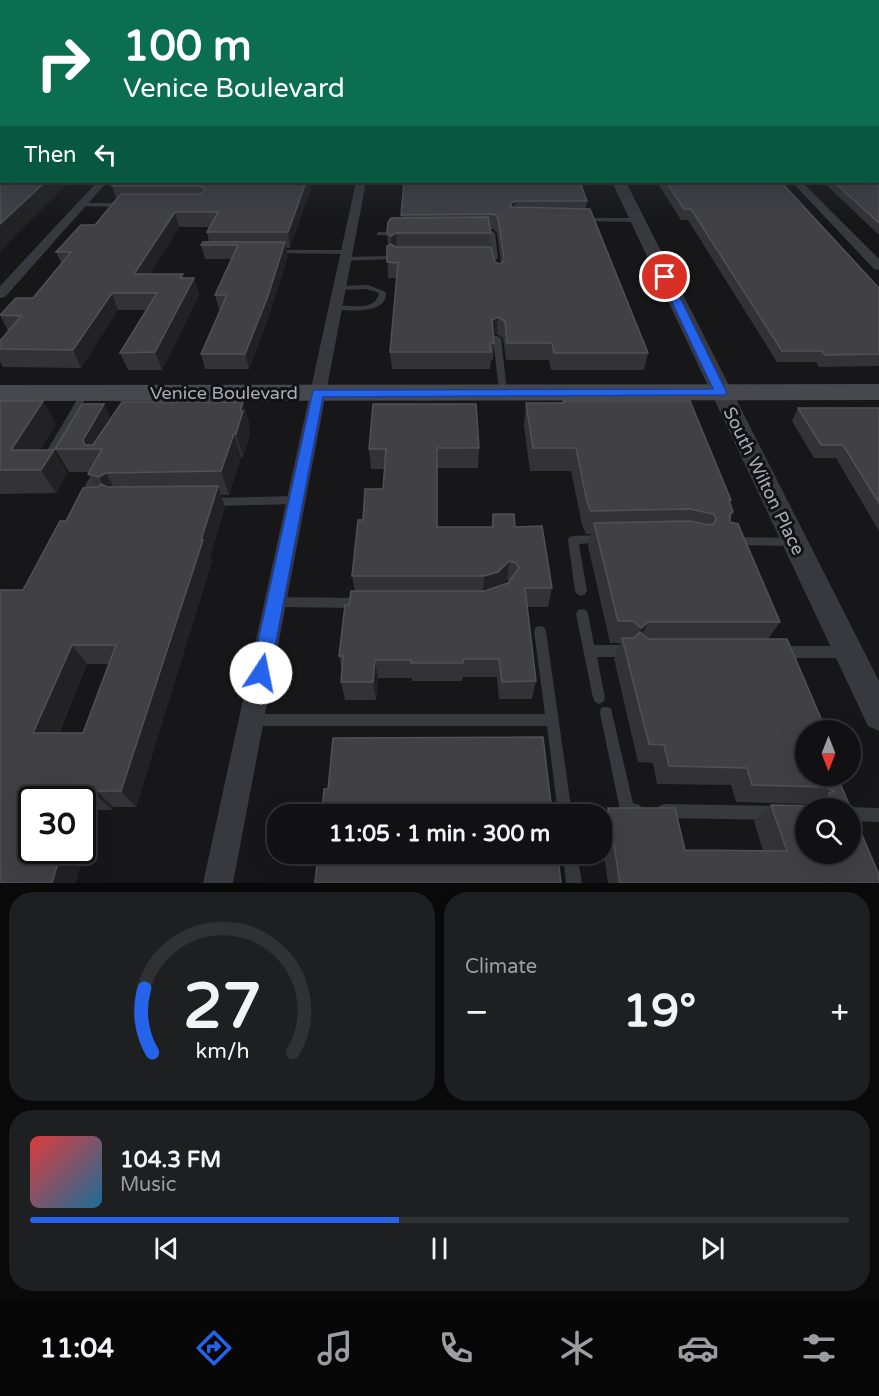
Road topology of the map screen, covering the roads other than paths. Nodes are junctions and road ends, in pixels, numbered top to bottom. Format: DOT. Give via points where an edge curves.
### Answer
graph roads {
  1 [pos="101,183"];
  2 [pos="361,183"];
  3 [pos="619,183"];
  4 [pos="798,183"];
  5 [pos="80,205"];
  6 [pos="136,205"];
  7 [pos="580,220"];
  8 [pos="637,220"];
  9 [pos="469,233"];
  10 [pos="379,234"];
  11 [pos="412,234"];
  12 [pos="269,252"];
  13 [pos="346,255"];
  14 [pos="388,258"];
  15 [pos="473,258"];
  16 [pos="495,258"];
  17 [pos="879,266"];
  18 [pos="496,267"];
  19 [pos="0,294"];
  20 [pos="337,298"];
  21 [pos="497,338"];
  22 [pos="879,392"];
  23 [pos="0,393"];
  24 [pos="85,393"];
  25 [pos="318,393"];
  26 [pos="503,393"];
  27 [pos="721,393"];
  28 [pos="42,467"];
  29 [pos="92,482"];
  30 [pos="296,500"];
  31 [pos="197,502"];
  32 [pos="94,503"];
  33 [pos="614,538"];
  34 [pos="725,541"];
  35 [pos="794,542"];
  36 [pos="581,591"];
  37 [pos="275,602"];
  38 [pos="377,603"];
  39 [pos="582,614"];
  40 [pos="540,631"];
  41 [pos="591,651"];
  42 [pos="624,651"];
  43 [pos="767,652"];
  44 [pos="848,652"];
  45 [pos="599,698"];
  46 [pos="606,712"];
  47 [pos="879,715"];
  48 [pos="251,720"];
  49 [pos="552,720"];
  50 [pos="564,804"];
  51 [pos="782,813"];
  52 [pos="861,814"];
  53 [pos="879,814"];
  54 [pos="571,864"];
  55 [pos="218,883"];
  56 [pos="574,883"];
  1 -- 5 [label="street"];
  2 -- 13 [label="street"];
  3 -- 8 [label="street, South Wilton Place"];
  4 -- 17 [label="street"];
  5 -- 6 [label="lane"];
  5 -- 19 [label="street"];
  7 -- 8 [label="lane"];
  8 -- 27 [label="street, South Wilton Place"];
  9 -- 16 [label="lane" via="492,233"];
  10 -- 11 [label="lane"];
  12 -- 13 [label="lane"];
  13 -- 14 [label="lane"];
  13 -- 20 [label="street"];
  15 -- 16 [label="lane"];
  16 -- 18 [label="lane"];
  20 -- 20 [label="lane" via="374,307 380,304 383,292 377,289"];
  20 -- 25 [label="street"];
  21 -- 26 [label="lane"];
  22 -- 27 [label="main road, Venice Boulevard"];
  23 -- 24 [label="main road, Venice Boulevard"];
  24 -- 25 [label="main road, Venice Boulevard" via="138,397"];
  24 -- 28 [label="lane"];
  25 -- 26 [label="main road, Venice Boulevard"];
  25 -- 30 [label="street"];
  26 -- 27 [label="main road, Venice Boulevard"];
  27 -- 35 [label="street, South Wilton Place"];
  29 -- 32 [label="lane" via="80,508"];
  30 -- 31 [label="lane"];
  30 -- 37 [label="street"];
  33 -- 36 [label="lane" via="573,540"];
  34 -- 35 [label="lane"];
  35 -- 44 [label="street, South Wilton Place"];
  37 -- 38 [label="lane"];
  37 -- 48 [label="street"];
  39 -- 41 [label="lane"];
  40 -- 49 [label="lane"];
  41 -- 42 [label="lane"];
  41 -- 45 [label="lane"];
  43 -- 44 [label="lane"];
  44 -- 47 [label="street, South Wilton Place"];
  46 -- 51 [label="lane" via="627,810"];
  48 -- 49 [label="lane"];
  48 -- 55 [label="street"];
  49 -- 50 [label="lane"];
  52 -- 53 [label="lane"];
  54 -- 56 [label="lane"];
}
